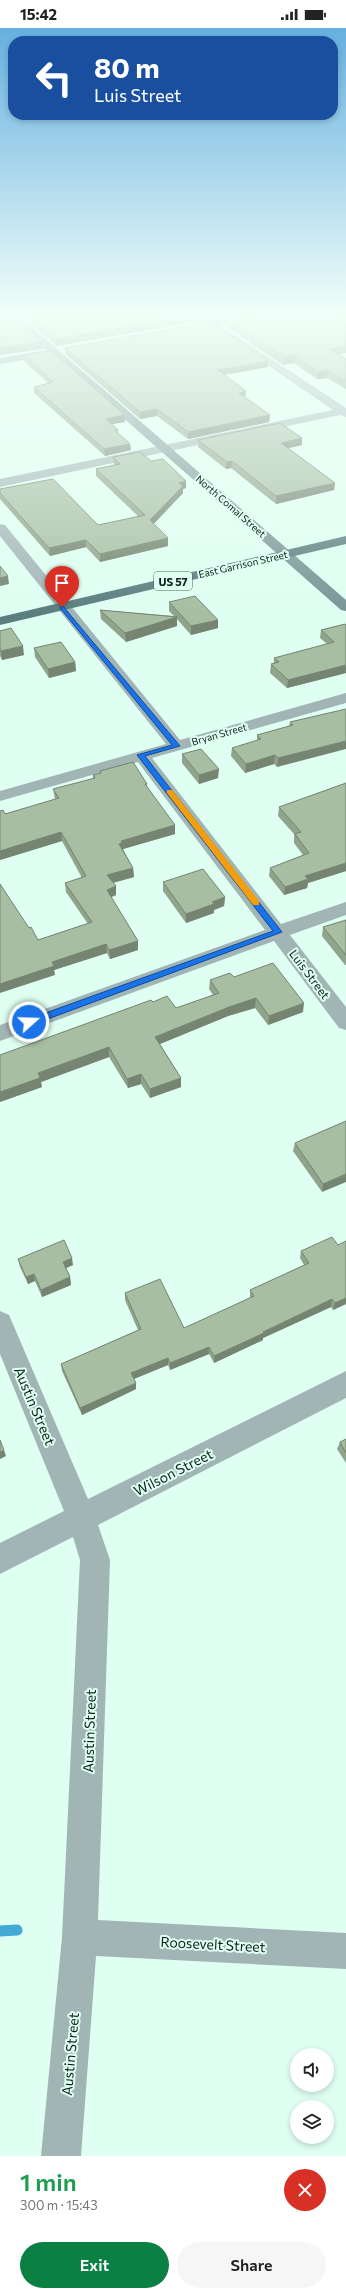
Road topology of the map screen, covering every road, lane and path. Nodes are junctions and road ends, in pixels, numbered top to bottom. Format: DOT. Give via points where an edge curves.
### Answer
graph roads {
  1 [pos="126,414"];
  2 [pos="337,414"];
  3 [pos="165,448"];
  4 [pos="0,483"];
  5 [pos="0,528"];
  6 [pos="346,540"];
  7 [pos="286,554"];
  8 [pos="62,607"];
  9 [pos="346,607"];
  10 [pos="0,621"];
  11 [pos="346,698"];
  12 [pos="176,746"];
  13 [pos="141,755"];
  14 [pos="0,796"];
  15 [pos="346,908"];
  16 [pos="278,932"];
  17 [pos="346,1022"];
  18 [pos="0,1033"];
  19 [pos="0,1323"];
  20 [pos="346,1384"];
  21 [pos="82,1519"];
  22 [pos="0,1559"];
  23 [pos="80,1937"];
  24 [pos="346,1951"];
  25 [pos="61,2156"];
  1 -- 3 [label="street, North Comal Street"];
  2 -- 3 [label="street"];
  3 -- 4 [label="street"];
  3 -- 7 [label="street, North Comal Street"];
  5 -- 8 [label="street"];
  6 -- 7 [label="main road, East Garrison Street / US 57"];
  7 -- 8 [label="main road, East Garrison Street / US 57"];
  7 -- 9 [label="street, North Comal Street"];
  8 -- 10 [label="main road, East Garrison Street / US 57"];
  8 -- 12 [label="street"];
  11 -- 12 [label="street, Bryan Street"];
  12 -- 13 [label="street, Bryan Street"];
  13 -- 14 [label="street, Bryan Street"];
  13 -- 16 [label="street, Luis Street"];
  15 -- 16 [label="street"];
  16 -- 17 [label="street, Luis Street"];
  16 -- 18 [label="street"];
  19 -- 21 [label="street, Austin Street"];
  20 -- 21 [label="street, Wilson Street"];
  21 -- 22 [label="street, Wilson Street"];
  21 -- 23 [label="street, Austin Street" via="96,1560"];
  23 -- 24 [label="street, Roosevelt Street"];
  23 -- 25 [label="street, Austin Street"];
}
